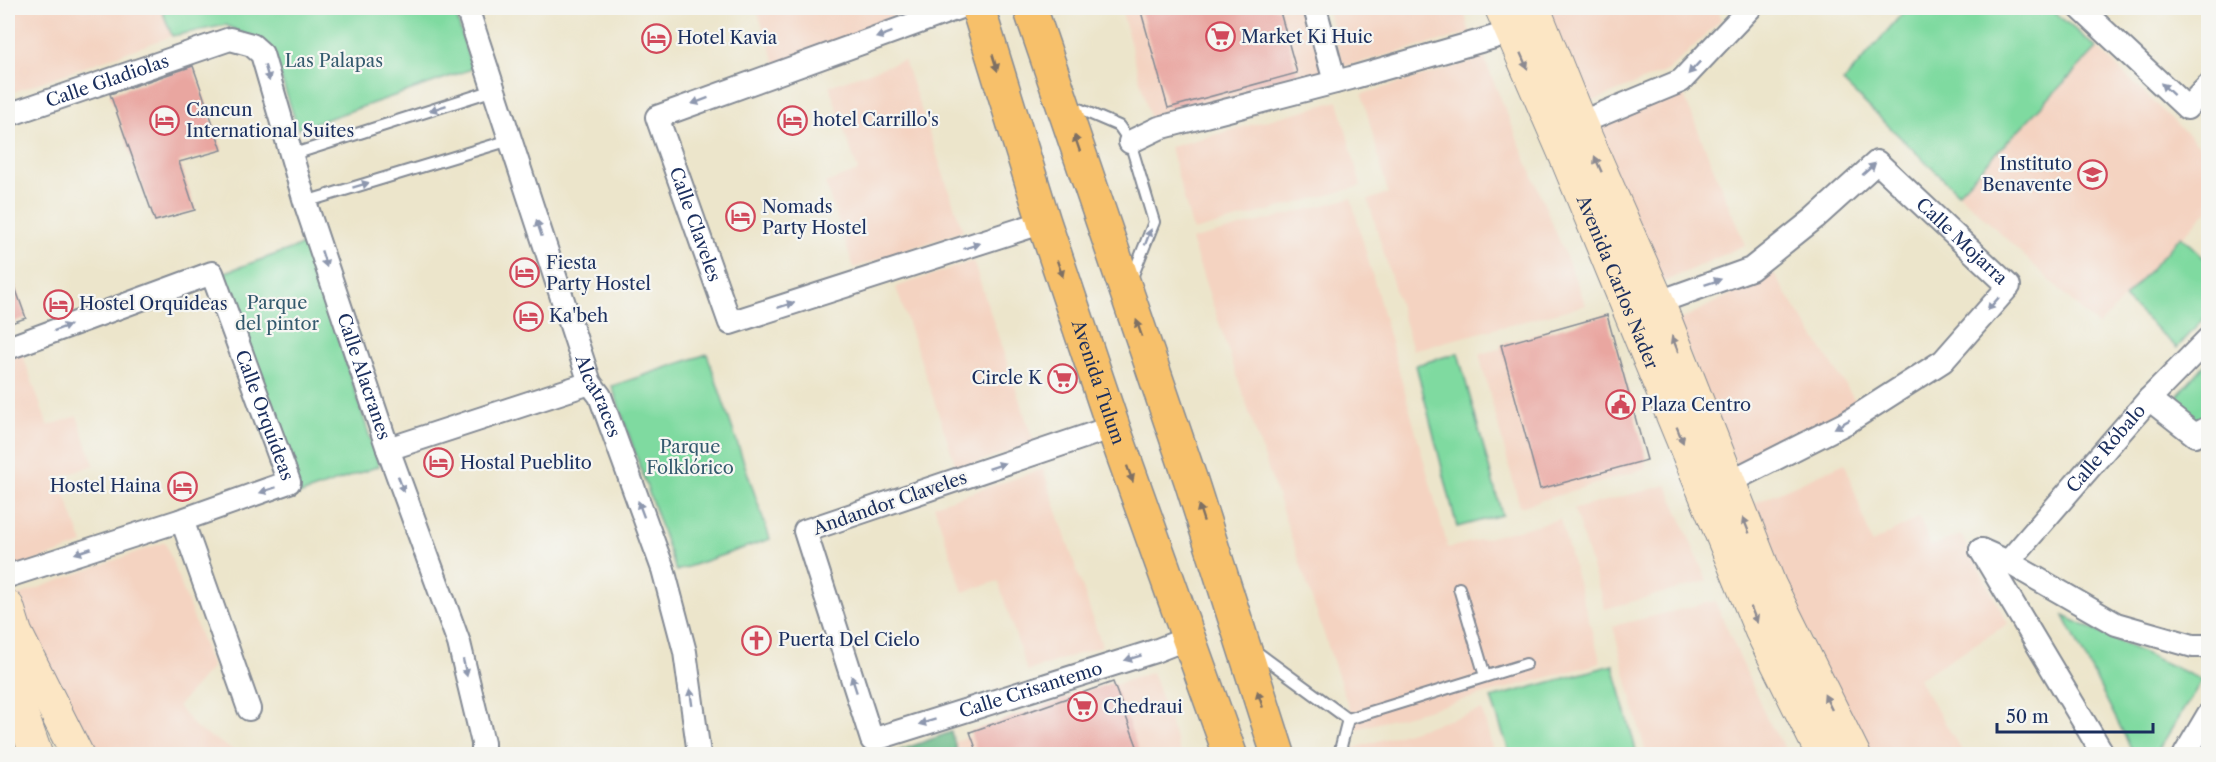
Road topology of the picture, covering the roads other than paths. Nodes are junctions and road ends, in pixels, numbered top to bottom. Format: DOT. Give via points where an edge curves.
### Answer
graph roads {
  1 [pos="468,8"];
  2 [pos="958,8"];
  3 [pos="978,8"];
  4 [pos="1030,8"];
  5 [pos="1315,8"];
  6 [pos="1534,8"];
  7 [pos="1750,8"];
  8 [pos="2079,8"];
  9 [pos="1731,16"];
  10 [pos="1506,20"];
  11 [pos="208,46"];
  12 [pos="1335,82"];
  13 [pos="2208,86"];
  14 [pos="494,90"];
  15 [pos="1063,102"];
  16 [pos="8,115"];
  17 [pos="1580,123"];
  18 [pos="510,140"];
  19 [pos="1130,142"];
  20 [pos="291,155"];
  21 [pos="304,202"];
  22 [pos="1044,222"];
  23 [pos="1127,291"];
  24 [pos="1644,307"];
  25 [pos="2208,339"];
  26 [pos="8,348"];
  27 [pos="590,383"];
  28 [pos="2150,399"];
  29 [pos="1113,427"];
  30 [pos="2208,428"];
  31 [pos="388,448"];
  32 [pos="1729,482"];
  33 [pos="182,520"];
  34 [pos="2008,562"];
  35 [pos="8,576"];
  36 [pos="1459,588"];
  37 [pos="8,607"];
  38 [pos="1188,638"];
  39 [pos="1242,641"];
  40 [pos="2208,646"];
  41 [pos="1526,664"];
  42 [pos="8,674"];
  43 [pos="1485,676"];
  44 [pos="249,709"];
  45 [pos="2208,715"];
  46 [pos="1348,719"];
  47 [pos="872,740"];
  48 [pos="36,754"];
  49 [pos="76,754"];
  50 [pos="483,754"];
  51 [pos="699,754"];
  52 [pos="1230,754"];
  53 [pos="1278,754"];
  54 [pos="1340,754"];
  55 [pos="1822,754"];
  56 [pos="1854,754"];
  57 [pos="2103,754"];
  58 [pos="2185,754"];
  1 -- 14 [label="street, Alcatraces"];
  2 -- 22 [label="street, Calle Claveles, one-way" via="657,117 730,323"];
  3 -- 22 [label="main road, Avenida Tulum, one-way"];
  4 -- 15 [label="main road"];
  5 -- 12 [label="street"];
  6 -- 17 [label="street, Avenida Carlos Nader"];
  7 -- 9 [label="street"];
  13 -- 8 [label="street, one-way" via="2187,108"];
  9 -- 17 [label="street, one-way" via="1681,81"];
  10 -- 12 [label="street"];
  10 -- 24 [label="street, Avenida Carlos Nader, one-way"];
  11 -- 16 [label="street, Calle Gladiolas"];
  11 -- 20 [label="street, Calle Alacranes, one-way" via="230,39 252,45 262,54"];
  12 -- 19 [label="street" via="1159,129"];
  14 -- 18 [label="street, Alcatraces"];
  14 -- 20 [label="lane, one-way"];
  15 -- 19 [label="lane" via="1119,126"];
  23 -- 15 [label="main road, one-way"];
  24 -- 17 [label="street, Avenida Carlos Nader, one-way"];
  21 -- 18 [label="lane, one-way"];
  27 -- 18 [label="street, Alcatraces, one-way"];
  23 -- 19 [label="lane, one-way" via="1154,222"];
  20 -- 21 [label="street, Calle Alacranes"];
  21 -- 31 [label="street, Calle Alacranes, one-way"];
  22 -- 29 [label="main road, Avenida Tulum, one-way"];
  39 -- 23 [label="main road, one-way"];
  32 -- 24 [label="street, Avenida Carlos Nader, one-way"];
  24 -- 32 [label="street, Calle Mojarra, one-way" via="1751,269 1877,162 2009,286 1943,361 1846,423"];
  24 -- 55 [label="street, Avenida Carlos Nader, one-way" via="1761,631"];
  25 -- 28 [label="street, Calle Róbalo"];
  26 -- 33 [label="street, Calle Orquídeas, one-way" via="212,273 289,482"];
  27 -- 31 [label="street"];
  51 -- 27 [label="street, Alcatraces, one-way" via="685,652 663,569 600,396"];
  28 -- 30 [label="street" via="2194,435"];
  28 -- 34 [label="street, Calle Róbalo"];
  29 -- 38 [label="main road, Avenida Tulum, one-way"];
  47 -- 29 [label="street, Andandor Claveles, one-way" via="805,531"];
  31 -- 50 [label="street, Calle Alacranes, one-way" via="459,643"];
  56 -- 32 [label="street, Avenida Carlos Nader, one-way" via="1770,585"];
  33 -- 35 [label="street, Calle Orquídeas, one-way"];
  33 -- 44 [label="street"];
  34 -- 40 [label="street" via="2116,624 2193,646"];
  34 -- 57 [label="street" via="1982,550"];
  36 -- 43 [label="lane"];
  37 -- 49 [label="street" via="16,633"];
  38 -- 47 [label="street, Calle Crisantemo, one-way"];
  38 -- 52 [label="main road, Avenida Tulum"];
  39 -- 46 [label="lane"];
  53 -- 39 [label="main road, one-way"];
  41 -- 43 [label="lane"];
  42 -- 48 [label="street"];
  43 -- 46 [label="lane"];
  45 -- 58 [label="street"];
  46 -- 54 [label="lane"];
}
